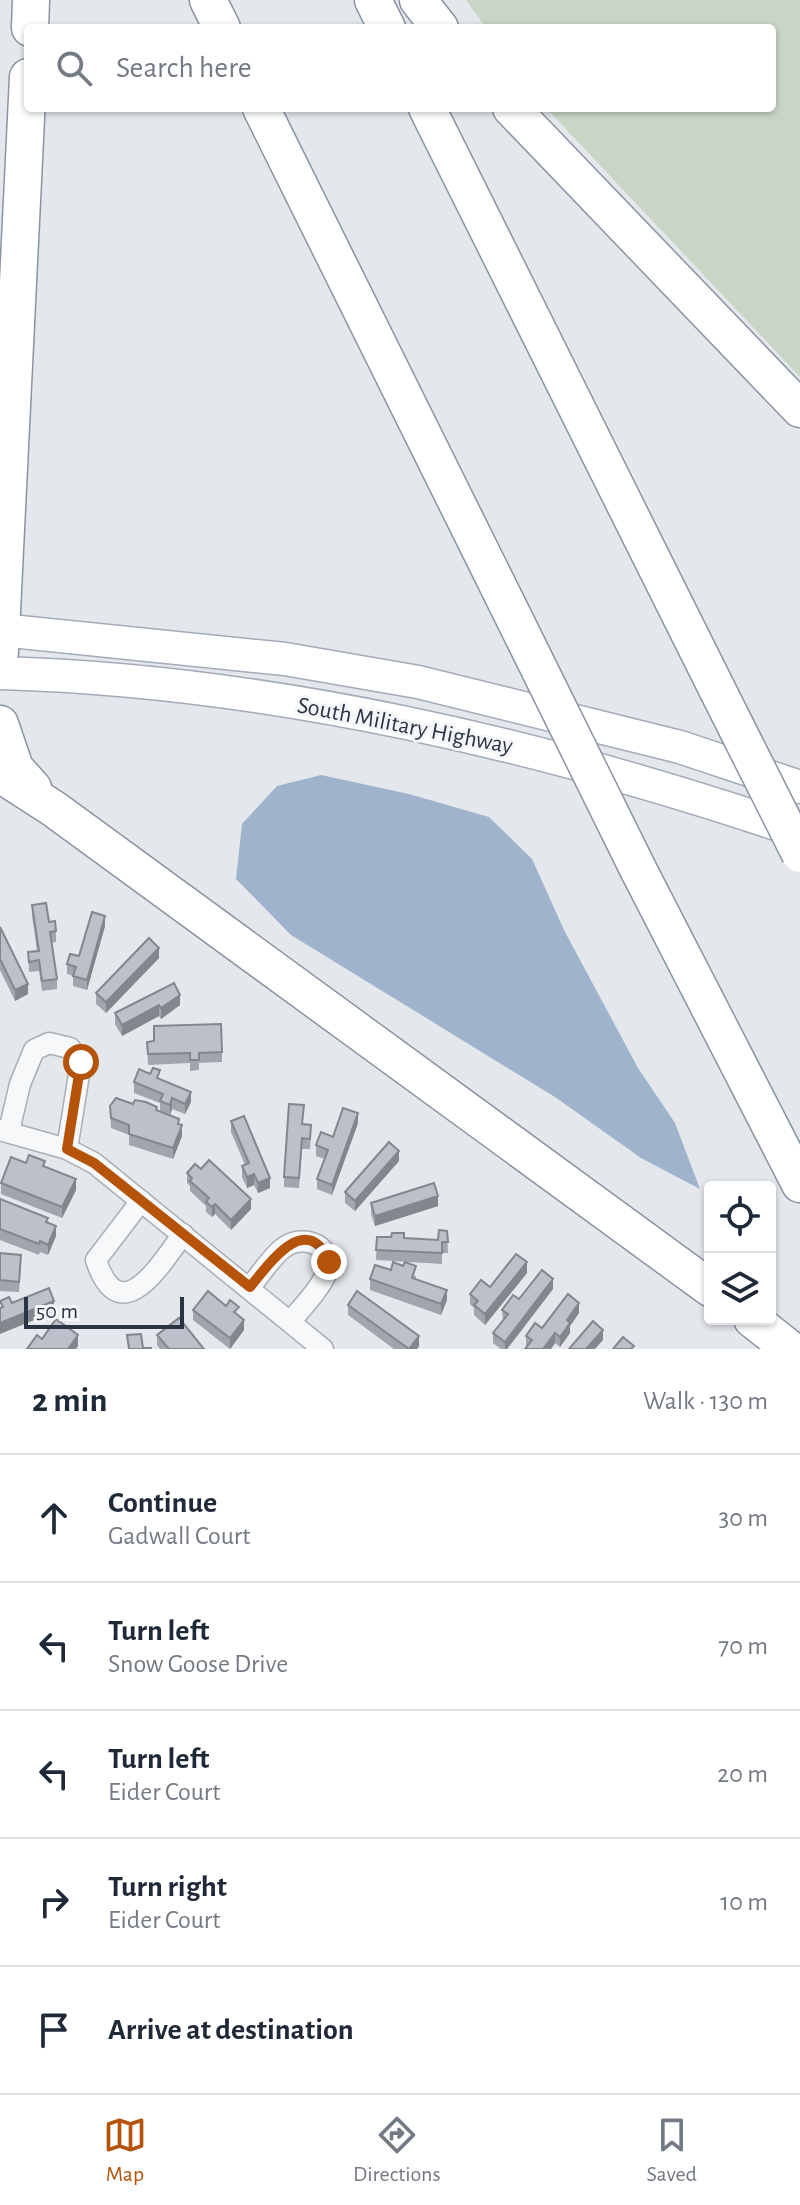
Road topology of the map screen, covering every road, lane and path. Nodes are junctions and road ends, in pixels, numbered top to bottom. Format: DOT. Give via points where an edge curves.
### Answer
graph roads {
  1 [pos="31,0"];
  2 [pos="208,0"];
  3 [pos="373,0"];
  4 [pos="418,0"];
  5 [pos="30,24"];
  6 [pos="220,24"];
  7 [pos="385,24"];
  8 [pos="437,24"];
  9 [pos="26,112"];
  10 [pos="263,112"];
  11 [pos="429,112"];
  12 [pos="515,112"];
  13 [pos="800,409"];
  14 [pos="4,498"];
  15 [pos="0,630"];
  16 [pos="0,652"];
  17 [pos="0,673"];
  18 [pos="0,724"];
  19 [pos="0,774"];
  20 [pos="800,787"];
  21 [pos="54,809"];
  22 [pos="800,832"];
  23 [pos="800,854"];
  24 [pos="4,1131"];
  25 [pos="67,1149"];
  26 [pos="800,1184"];
  27 [pos="141,1201"];
  28 [pos="183,1234"];
  29 [pos="704,1284"];
  30 [pos="250,1287"];
  31 [pos="291,1321"];
  32 [pos="760,1325"];
  33 [pos="323,1349"];
  34 [pos="790,1349"];
  1 -- 5 [label="highway"];
  2 -- 6 [label="highway"];
  3 -- 7 [label="highway"];
  4 -- 8 [label="highway"];
  9 -- 14 [label="highway"];
  10 -- 26 [label="highway, bridge"];
  11 -- 23 [label="highway, bridge"];
  12 -- 13 [label="highway"];
  14 -- 15 [label="highway"];
  15 -- 16 [label="highway"];
  15 -- 20 [label="main road, South Military Highway" via="285,659 418,682 680,747"];
  17 -- 22 [label="main road, South Military Highway" via="219,693 403,722 635,778"];
  18 -- 21 [label="highway" via="15,768"];
  19 -- 21 [label="highway"];
  21 -- 29 [label="highway"];
  24 -- 25 [label="street"];
  24 -- 25 [label="street" via="34,1050 49,1043 70,1048 81,1062"];
  25 -- 27 [label="street" via="94,1163"];
  27 -- 28 [label="street"];
  27 -- 28 [label="street" via="96,1260 113,1289 129,1293 143,1288"];
  28 -- 30 [label="street"];
  30 -- 31 [label="street"];
  30 -- 31 [label="street" via="294,1241 310,1240 324,1249 329,1262 325,1278"];
  31 -- 33 [label="street"];
  32 -- 34 [label="highway"];
}
